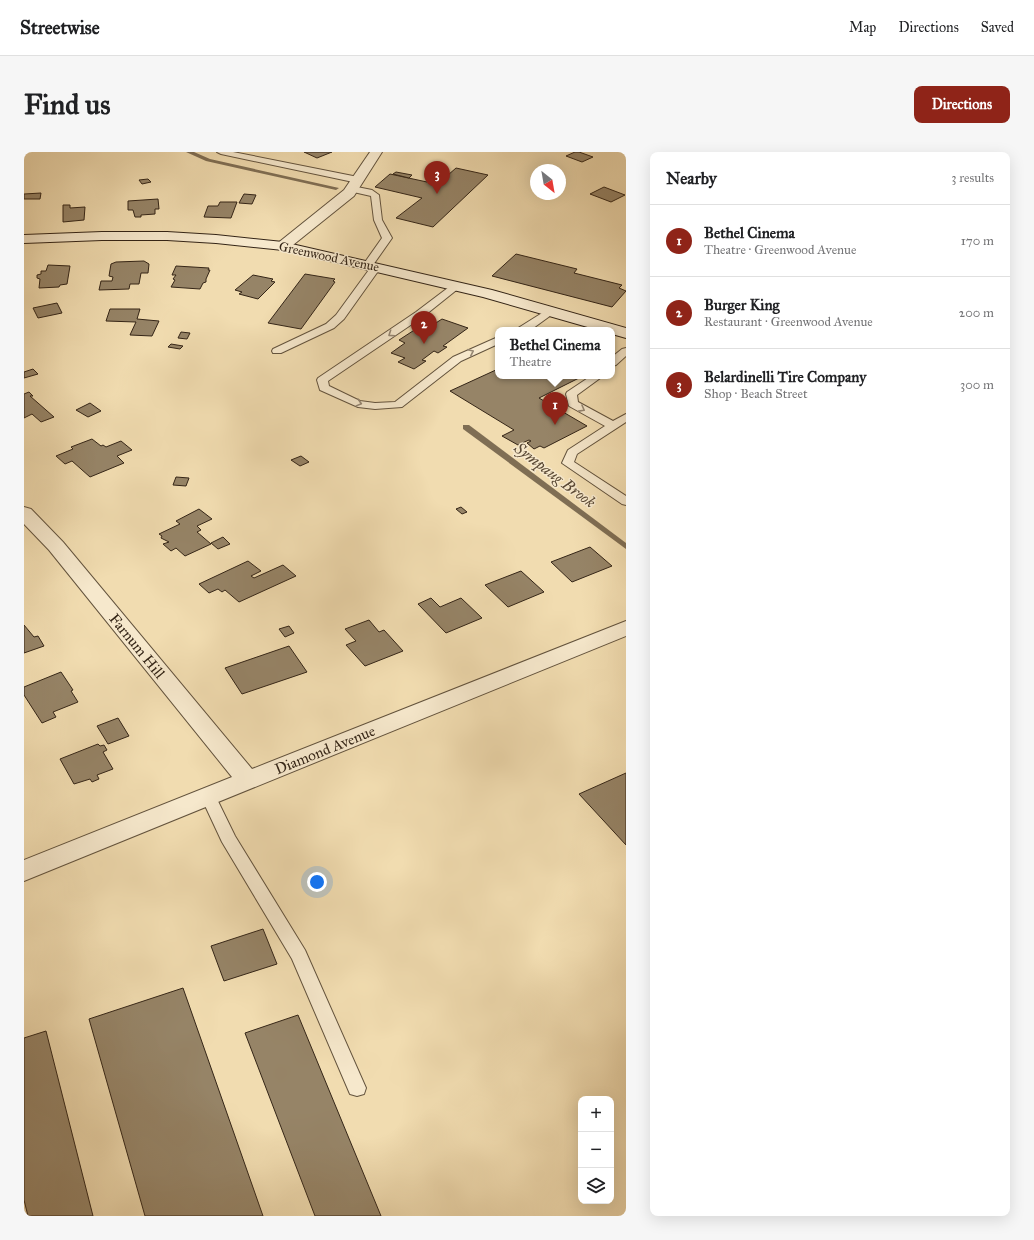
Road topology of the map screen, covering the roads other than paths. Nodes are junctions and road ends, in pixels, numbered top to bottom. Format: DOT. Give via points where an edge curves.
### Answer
graph roads {
  1 [pos="221,152"];
  2 [pos="376,152"];
  3 [pos="355,184"];
  4 [pos="24,239"];
  5 [pos="283,246"];
  6 [pos="372,266"];
  7 [pos="456,286"];
  8 [pos="550,311"];
  9 [pos="526,327"];
  10 [pos="605,327"];
  11 [pos="615,330"];
  12 [pos="626,333"];
  13 [pos="495,341"];
  14 [pos="277,351"];
  15 [pos="626,351"];
  16 [pos="615,359"];
  17 [pos="593,379"];
  18 [pos="626,417"];
  19 [pos="612,425"];
  20 [pos="626,501"];
  21 [pos="24,513"];
  22 [pos="626,628"];
  23 [pos="248,781"];
  24 [pos="209,797"];
  25 [pos="24,871"];
  26 [pos="357,1088"];
  1 -- 3 [label="lane"];
  2 -- 3 [label="street"];
  3 -- 5 [label="street" via="350,193"];
  3 -- 6 [label="lane" via="375,196 378,220 387,238"];
  4 -- 5 [label="street, Greenwood Avenue" via="167,236"];
  5 -- 6 [label="street, Greenwood Avenue"];
  6 -- 7 [label="street, Greenwood Avenue"];
  6 -- 14 [label="lane" via="340,317 330,326"];
  7 -- 8 [label="street, Greenwood Avenue"];
  7 -- 13 [label="lane, one-way" via="420,314 322,380 324,388 358,404 398,405 457,359"];
  8 -- 9 [label="lane"];
  8 -- 10 [label="street, Greenwood Avenue"];
  11 -- 12 [label="street, Greenwood Avenue"];
  15 -- 16 [label="lane"];
  17 -- 19 [label="lane, one-way" via="570,394 573,404"];
  18 -- 19 [label="lane"];
  19 -- 20 [label="lane" via="572,452 568,463"];
  21 -- 23 [label="street, Farnum Hill" via="56,546"];
  22 -- 23 [label="street, Diamond Avenue"];
  23 -- 24 [label="street, Diamond Avenue"];
  24 -- 25 [label="street, Diamond Avenue"];
  24 -- 26 [label="lane" via="228,838 300,955"];
}
